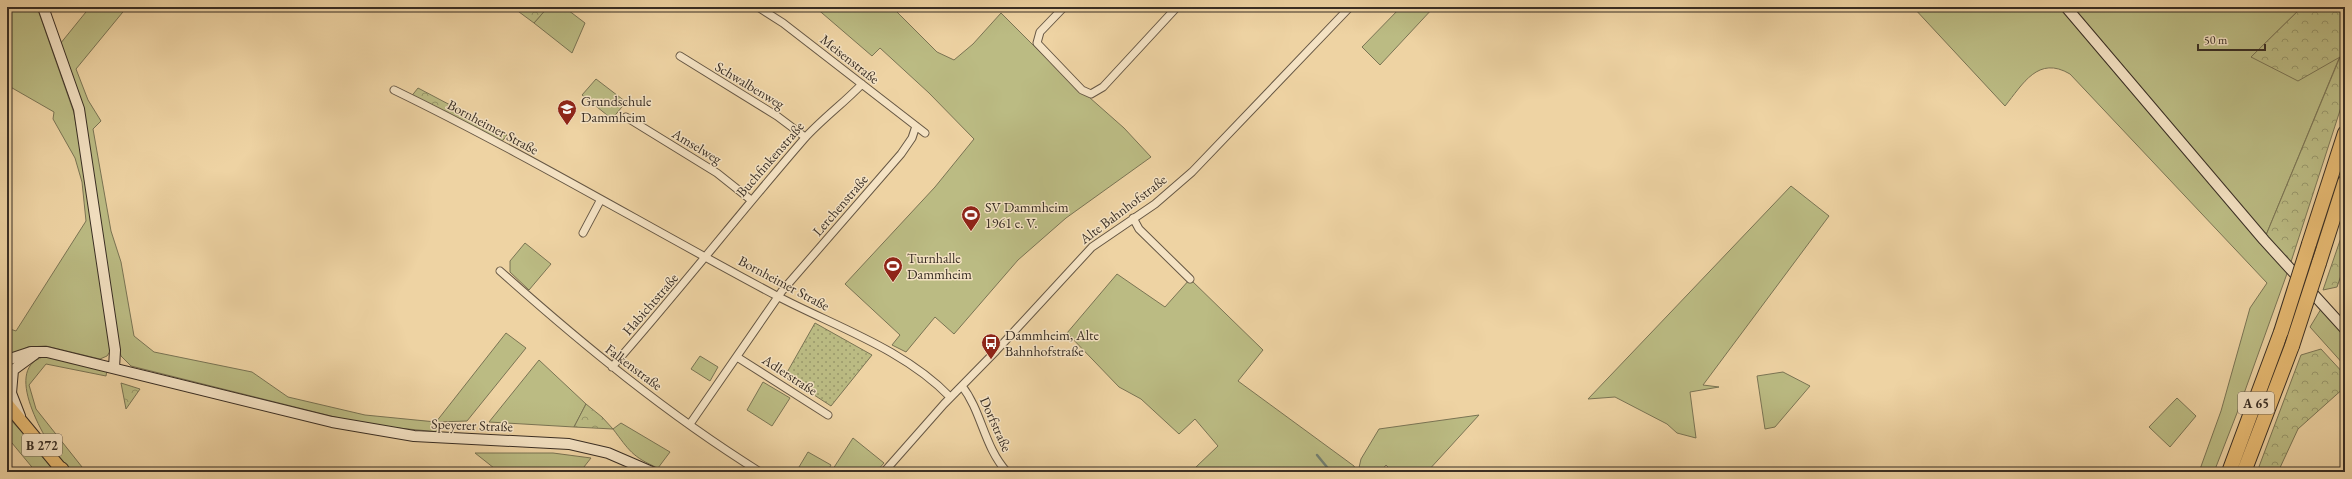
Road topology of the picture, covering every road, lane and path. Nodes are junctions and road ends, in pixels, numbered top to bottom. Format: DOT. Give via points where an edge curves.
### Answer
graph roads {
  1 [pos="43,7"];
  2 [pos="758,7"];
  3 [pos="1064,7"];
  4 [pos="1177,7"];
  5 [pos="1350,7"];
  6 [pos="2066,7"];
  7 [pos="680,56"];
  8 [pos="862,84"];
  9 [pos="394,90"];
  10 [pos="626,117"];
  11 [pos="916,126"];
  12 [pos="925,133"];
  13 [pos="2345,133"];
  14 [pos="805,138"];
  15 [pos="2345,182"];
  16 [pos="751,200"];
  17 [pos="600,201"];
  18 [pos="1133,218"];
  19 [pos="583,233"];
  20 [pos="706,258"];
  21 [pos="500,271"];
  22 [pos="1190,279"];
  23 [pos="778,296"];
  24 [pos="2345,329"];
  25 [pos="40,352"];
  26 [pos="737,357"];
  27 [pos="7,360"];
  28 [pos="612,367"];
  29 [pos="114,368"];
  30 [pos="10,372"];
  31 [pos="962,386"];
  32 [pos="950,397"];
  33 [pos="7,404"];
  34 [pos="828,415"];
  35 [pos="22,421"];
  36 [pos="690,424"];
  37 [pos="62,471"];
  38 [pos="652,472"];
  39 [pos="760,472"];
  40 [pos="884,472"];
  41 [pos="1007,472"];
  42 [pos="2229,472"];
  43 [pos="2244,472"];
  1 -- 29 [label="street" via="79,109 115,350"];
  2 -- 8 [label="street, Meisenstraße" via="783,23"];
  3 -- 4 [label="street" via="1040,32 1037,43 1082,90 1090,94 1103,87"];
  5 -- 18 [label="street, Alte Bahnhofstraße" via="1192,172 1155,204"];
  6 -- 24 [label="street" via="2264,240"];
  7 -- 14 [label="street, Schwalbenweg" via="777,116"];
  8 -- 11 [label="street, Meisenstraße"];
  8 -- 14 [label="street, Buchfinkenstraße"];
  9 -- 17 [label="street, Bornheimer Straße" via="500,144"];
  10 -- 16 [label="street, Amselweg" via="717,173"];
  11 -- 12 [label="street, Meisenstraße"];
  11 -- 23 [label="street, Lerchenstraße" via="902,154"];
  13 -- 42 [label="highway, A 65, bridge" via="2281,332"];
  14 -- 16 [label="street, Buchfinkenstraße"];
  15 -- 43 [label="highway, A 65, bridge" via="2292,346"];
  16 -- 20 [label="street, Buchfinkenstraße"];
  17 -- 19 [label="street"];
  17 -- 20 [label="street, Bornheimer Straße"];
  18 -- 22 [label="street" via="1139,229"];
  18 -- 31 [label="street, Alte Bahnhofstraße" via="1092,246"];
  20 -- 23 [label="street, Bornheimer Straße"];
  20 -- 28 [label="street, Habichtstraße"];
  21 -- 28 [label="street, Falkenstraße"];
  23 -- 26 [label="street"];
  23 -- 32 [label="street, Bornheimer Straße" via="915,367"];
  25 -- 27 [label="street, Speyerer Straße" via="31,352"];
  25 -- 29 [label="street, Speyerer Straße" via="70,356"];
  25 -- 30 [label="street"];
  26 -- 34 [label="street, Adlerstraße"];
  26 -- 36 [label="street"];
  28 -- 36 [label="street, Falkenstraße"];
  29 -- 38 [label="street, Speyerer Straße" via="288,412 376,430 414,436 569,444 602,451"];
  30 -- 35 [label="street" via="11,393"];
  31 -- 32 [label="street, Alte Bahnhofstraße"];
  31 -- 41 [label="street, Dorfstraße" via="993,452"];
  32 -- 40 [label="street, Alte Bahnhofstraße"];
  33 -- 35 [label="main road, B 272"];
  35 -- 37 [label="main road, B 272"];
  36 -- 39 [label="street, Falkenstraße"];
}
